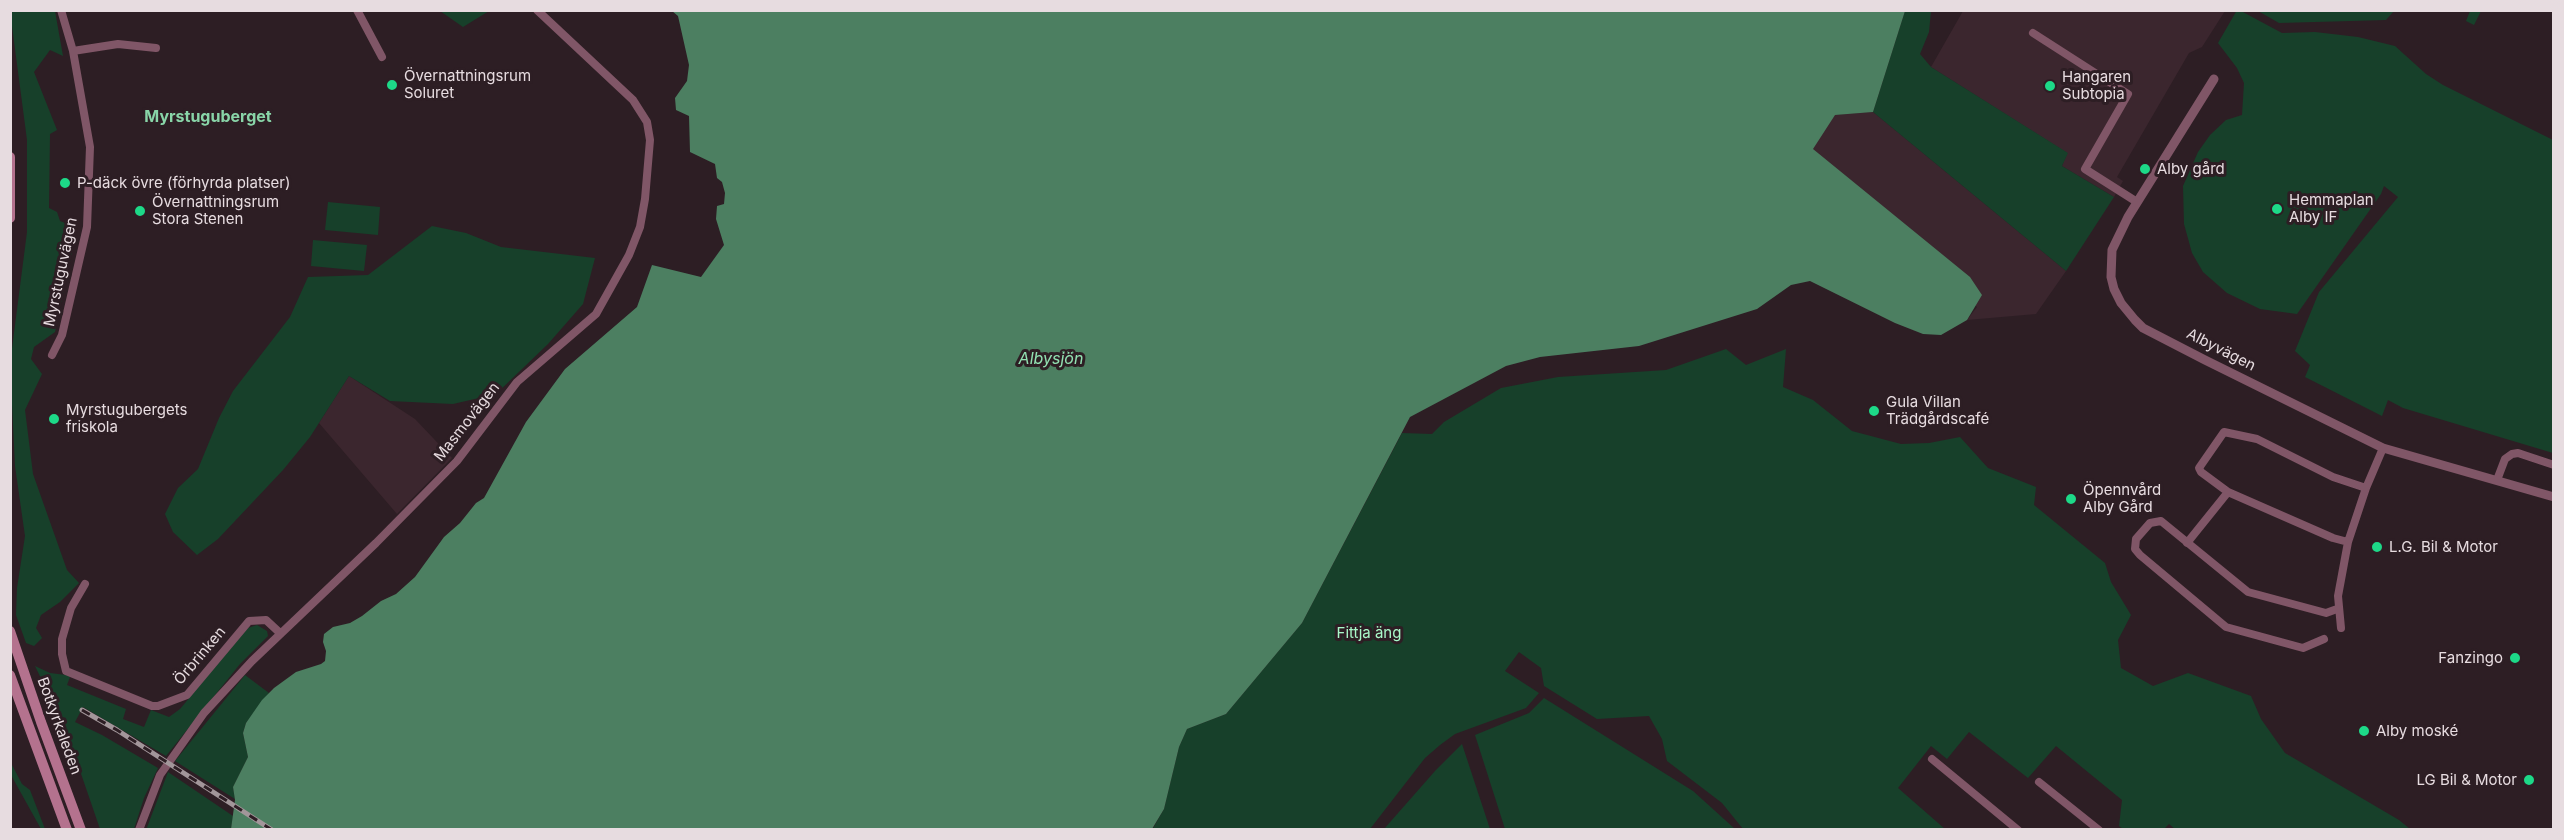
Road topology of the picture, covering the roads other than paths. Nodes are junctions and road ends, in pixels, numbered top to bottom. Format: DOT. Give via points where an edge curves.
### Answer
graph roads {
  1 [pos="61,10"];
  2 [pos="357,10"];
  3 [pos="537,10"];
  4 [pos="2033,33"];
  5 [pos="156,48"];
  6 [pos="73,51"];
  7 [pos="382,57"];
  8 [pos="2214,79"];
  9 [pos="10,157"];
  10 [pos="2137,202"];
  11 [pos="10,218"];
  12 [pos="52,355"];
  13 [pos="2383,448"];
  14 [pos="2553,465"];
  15 [pos="2497,480"];
  16 [pos="2366,488"];
  17 [pos="2228,492"];
  18 [pos="2553,497"];
  19 [pos="2349,542"];
  20 [pos="2187,543"];
  21 [pos="85,584"];
  22 [pos="2337,609"];
  23 [pos="2341,628"];
  24 [pos="10,631"];
  25 [pos="280,633"];
  26 [pos="2324,639"];
  27 [pos="10,675"];
  28 [pos="1932,759"];
  29 [pos="2039,782"];
  30 [pos="67,830"];
  31 [pos="81,830"];
  32 [pos="140,830"];
  33 [pos="2018,830"];
  34 [pos="2099,830"];
  1 -- 6 [label="street, Myrstuguvägen"];
  2 -- 7 [label="street"];
  3 -- 25 [label="street, Masmovägen" via="633,100 647,122 650,140 645,199 635,242 606,300 591,320 517,382 457,461"];
  4 -- 10 [label="street" via="2128,94 2085,169"];
  5 -- 6 [label="street" via="118,44"];
  6 -- 12 [label="street, Myrstuguvägen" via="90,147 87,226 62,335"];
  8 -- 10 [label="street, Albyvägen"];
  9 -- 11 [label="main road"];
  10 -- 13 [label="street, Albyvägen" via="2112,250 2111,277 2121,303 2143,328"];
  13 -- 15 [label="street, Albyvägen"];
  13 -- 16 [label="street"];
  14 -- 15 [label="street" via="2512,454 2505,459"];
  15 -- 18 [label="street, Albyvägen"];
  16 -- 17 [label="street" via="2333,477 2257,439 2224,432 2199,468"];
  16 -- 19 [label="street"];
  17 -- 19 [label="street"];
  17 -- 20 [label="street"];
  19 -- 22 [label="street"];
  20 -- 22 [label="street" via="2248,592 2326,613"];
  20 -- 26 [label="street" via="2156,521 2136,539 2135,549 2226,627 2303,648"];
  21 -- 25 [label="street, Örbrinken" via="71,608 62,639 66,670 158,706 187,695 249,621 266,620"];
  22 -- 23 [label="street"];
  24 -- 31 [label="main road, Botkyrkaleden"];
  25 -- 32 [label="street, Masmovägen" via="230,683 174,753 155,785"];
  27 -- 30 [label="main road, Botkyrkaleden"];
  28 -- 33 [label="street"];
  29 -- 34 [label="street"];
}
